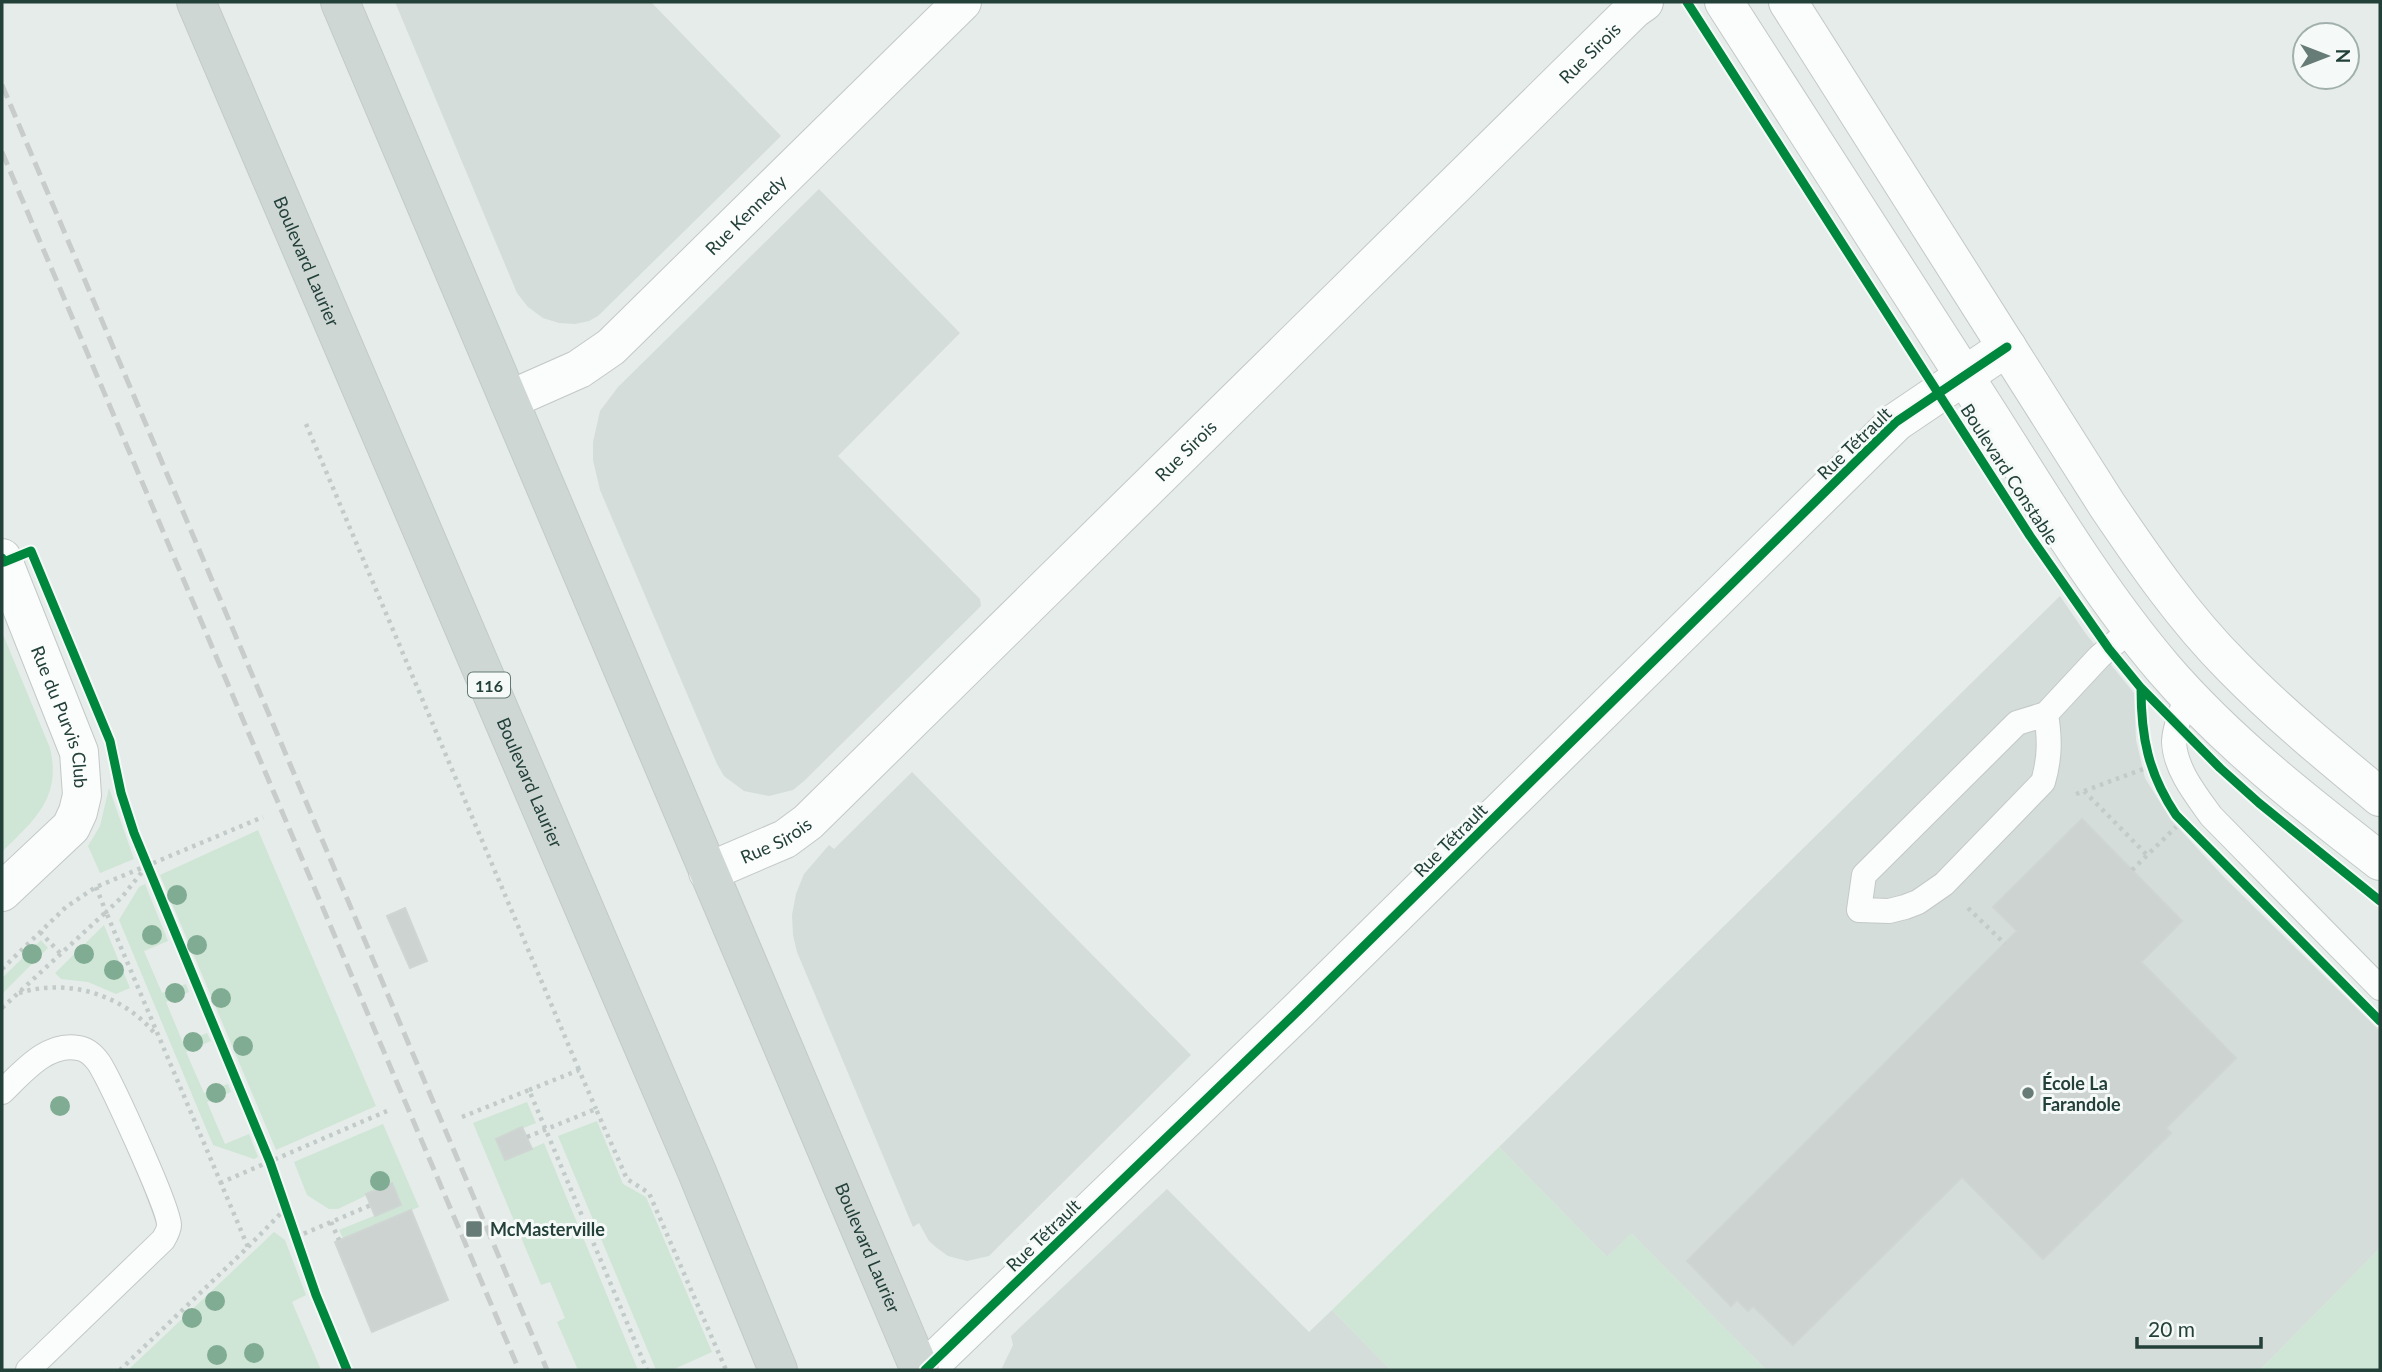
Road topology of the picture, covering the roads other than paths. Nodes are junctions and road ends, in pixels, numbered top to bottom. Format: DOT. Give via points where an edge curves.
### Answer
graph roads {
  1 [pos="196,2"];
  2 [pos="340,2"];
  3 [pos="962,2"];
  4 [pos="1644,2"];
  5 [pos="1724,2"];
  6 [pos="1788,2"];
  7 [pos="2007,347"];
  8 [pos="1964,375"];
  9 [pos="509,400"];
  10 [pos="2,558"];
  11 [pos="2132,629"];
  12 [pos="2187,694"];
  13 [pos="2046,715"];
  14 [pos="2380,797"];
  15 [pos="2380,861"];
  16 [pos="708,872"];
  17 [pos="2,892"];
  18 [pos="2380,988"];
  19 [pos="2,1091"];
  20 [pos="28,1370"];
  21 [pos="778,1370"];
  22 [pos="920,1370"];
  23 [pos="925,1370"];
  1 -- 21 [label="main road, Boulevard Laurier / 116"];
  2 -- 9 [label="main road, Boulevard Laurier"];
  3 -- 9 [label="street, Rue Kennedy" via="611,347 579,369"];
  4 -- 16 [label="street, Rue Sirois" via="808,822 785,839"];
  5 -- 8 [label="street, Boulevard Constable"];
  6 -- 7 [label="street"];
  7 -- 8 [label="street, Rue Tétrault"];
  7 -- 14 [label="street" via="2107,505 2179,605 2230,664 2287,719"];
  8 -- 11 [label="street, Boulevard Constable"];
  8 -- 23 [label="street, Rue Tétrault" via="1896,422 1299,1010"];
  9 -- 16 [label="main road, Boulevard Laurier"];
  10 -- 17 [label="street, Rue du Purvis Club" via="79,751 82,795 71,827"];
  11 -- 12 [label="street, Boulevard Constable"];
  11 -- 13 [label="lane" via="2099,657"];
  12 -- 15 [label="street, Boulevard Constable" via="2294,795"];
  12 -- 18 [label="lane" via="2174,740 2176,757 2197,796 2211,816"];
  13 -- 13 [label="lane" via="2017,723 1864,875 1859,910 1905,907 1944,884 2043,782 2050,742"];
  16 -- 22 [label="main road, Boulevard Laurier"];
  19 -- 20 [label="lane" via="54,1051 77,1048 90,1054 102,1068 169,1225 163,1240"];
}
